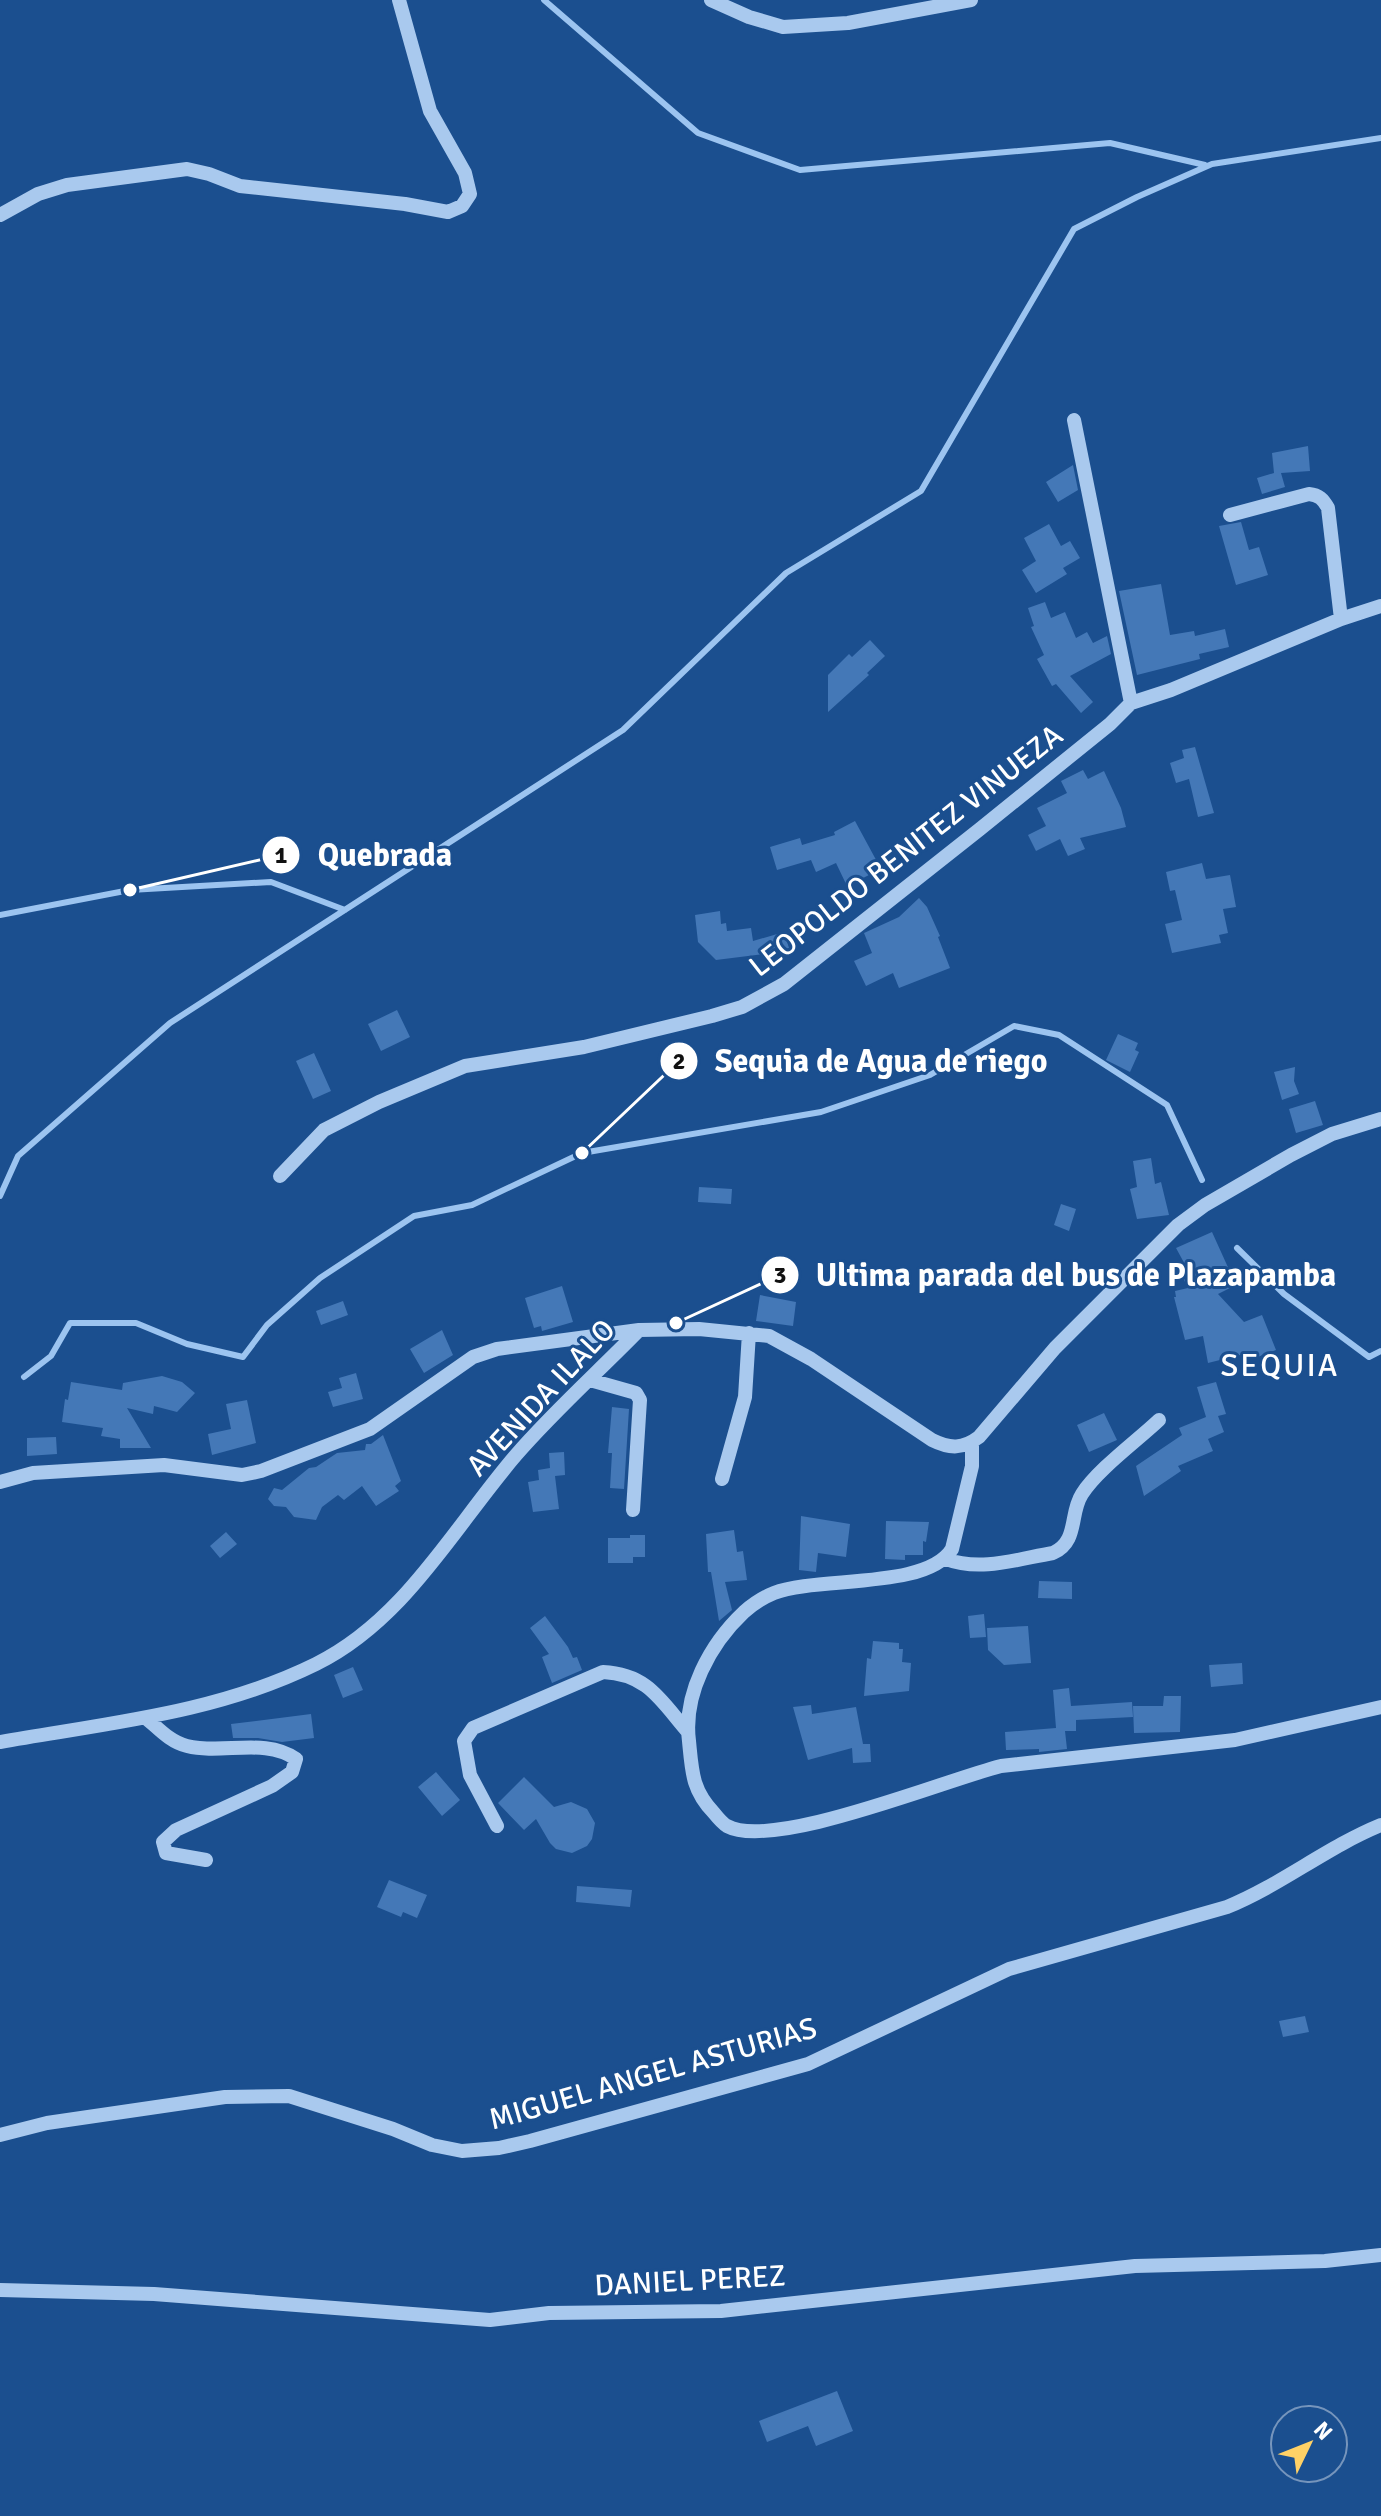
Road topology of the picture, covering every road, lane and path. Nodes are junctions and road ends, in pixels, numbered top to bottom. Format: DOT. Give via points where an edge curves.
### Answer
graph roads {
  1 [pos="399,0"];
  2 [pos="711,0"];
  3 [pos="971,0"];
  4 [pos="0,215"];
  5 [pos="1074,420"];
  6 [pos="1230,515"];
  7 [pos="1381,606"];
  8 [pos="1341,619"];
  9 [pos="1131,703"];
  10 [pos="1381,1119"];
  11 [pos="280,1176"];
  12 [pos="639,1330"];
  13 [pos="749,1333"];
  14 [pos="590,1380"];
  15 [pos="1159,1420"];
  16 [pos="972,1442"];
  17 [pos="722,1479"];
  18 [pos="0,1482"];
  19 [pos="633,1510"];
  20 [pos="946,1559"];
  21 [pos="1381,1707"];
  22 [pos="146,1718"];
  23 [pos="688,1732"];
  24 [pos="0,1742"];
  25 [pos="1381,1825"];
  26 [pos="497,1826"];
  27 [pos="206,1860"];
  28 [pos="0,2135"];
  29 [pos="1381,2255"];
  30 [pos="0,2290"];
  1 -- 4 [label="street" via="430,111 465,173 470,194 462,206 448,212 240,186 187,169 67,185"];
  2 -- 3 [label="street" via="783,27 848,23"];
  5 -- 9 [label="street"];
  6 -- 8 [label="street" via="1309,494 1323,500"];
  7 -- 8 [label="street, LEOPOLDO BENITEZ VINUEZA"];
  8 -- 9 [label="street, LEOPOLDO BENITEZ VINUEZA"];
  9 -- 11 [label="street, LEOPOLDO BENITEZ VINUEZA" via="980,829 762,997 712,1016 584,1047 465,1066 324,1130"];
  10 -- 16 [label="street" via="1332,1134 1291,1155 1178,1225 1055,1348"];
  12 -- 13 [label="street, AVENIDA ILALO"];
  12 -- 14 [label="street, AVENIDA ILALO"];
  12 -- 18 [label="street" via="497,1349 473,1357 370,1429 261,1471 242,1475 164,1465 33,1473"];
  13 -- 16 [label="street, AVENIDA ILALO" via="783,1342 944,1446"];
  13 -- 17 [label="street" via="745,1397"];
  14 -- 19 [label="street" via="636,1393 640,1400"];
  14 -- 22 [label="street, AVENIDA ILALO" via="517,1454 391,1611 339,1651 237,1696"];
  15 -- 20 [label="street" via="1081,1496 1063,1548 982,1565"];
  16 -- 20 [label="street" via="972,1466"];
  20 -- 23 [label="street" via="902,1575 776,1592 747,1609 697,1677"];
  21 -- 23 [label="street" via="1235,1740 1001,1766 815,1824 765,1832 724,1825 700,1799"];
  22 -- 24 [label="street, AVENIDA ILALO"];
  22 -- 27 [label="street" via="187,1746 283,1750 296,1759 292,1772 272,1786 176,1830 163,1842 166,1853"];
  23 -- 26 [label="street" via="644,1683 623,1673 603,1672 473,1728 464,1741 470,1775"];
  25 -- 28 [label="street, MIGUEL ANGEL ASTURIAS" via="1251,1897 1009,1969 808,2064 499,2148 462,2151 432,2145 289,2096 225,2097 47,2123"];
  29 -- 30 [label="street, DANIEL PEREZ" via="1135,2266 721,2311 549,2313 490,2320 154,2294"];
}
